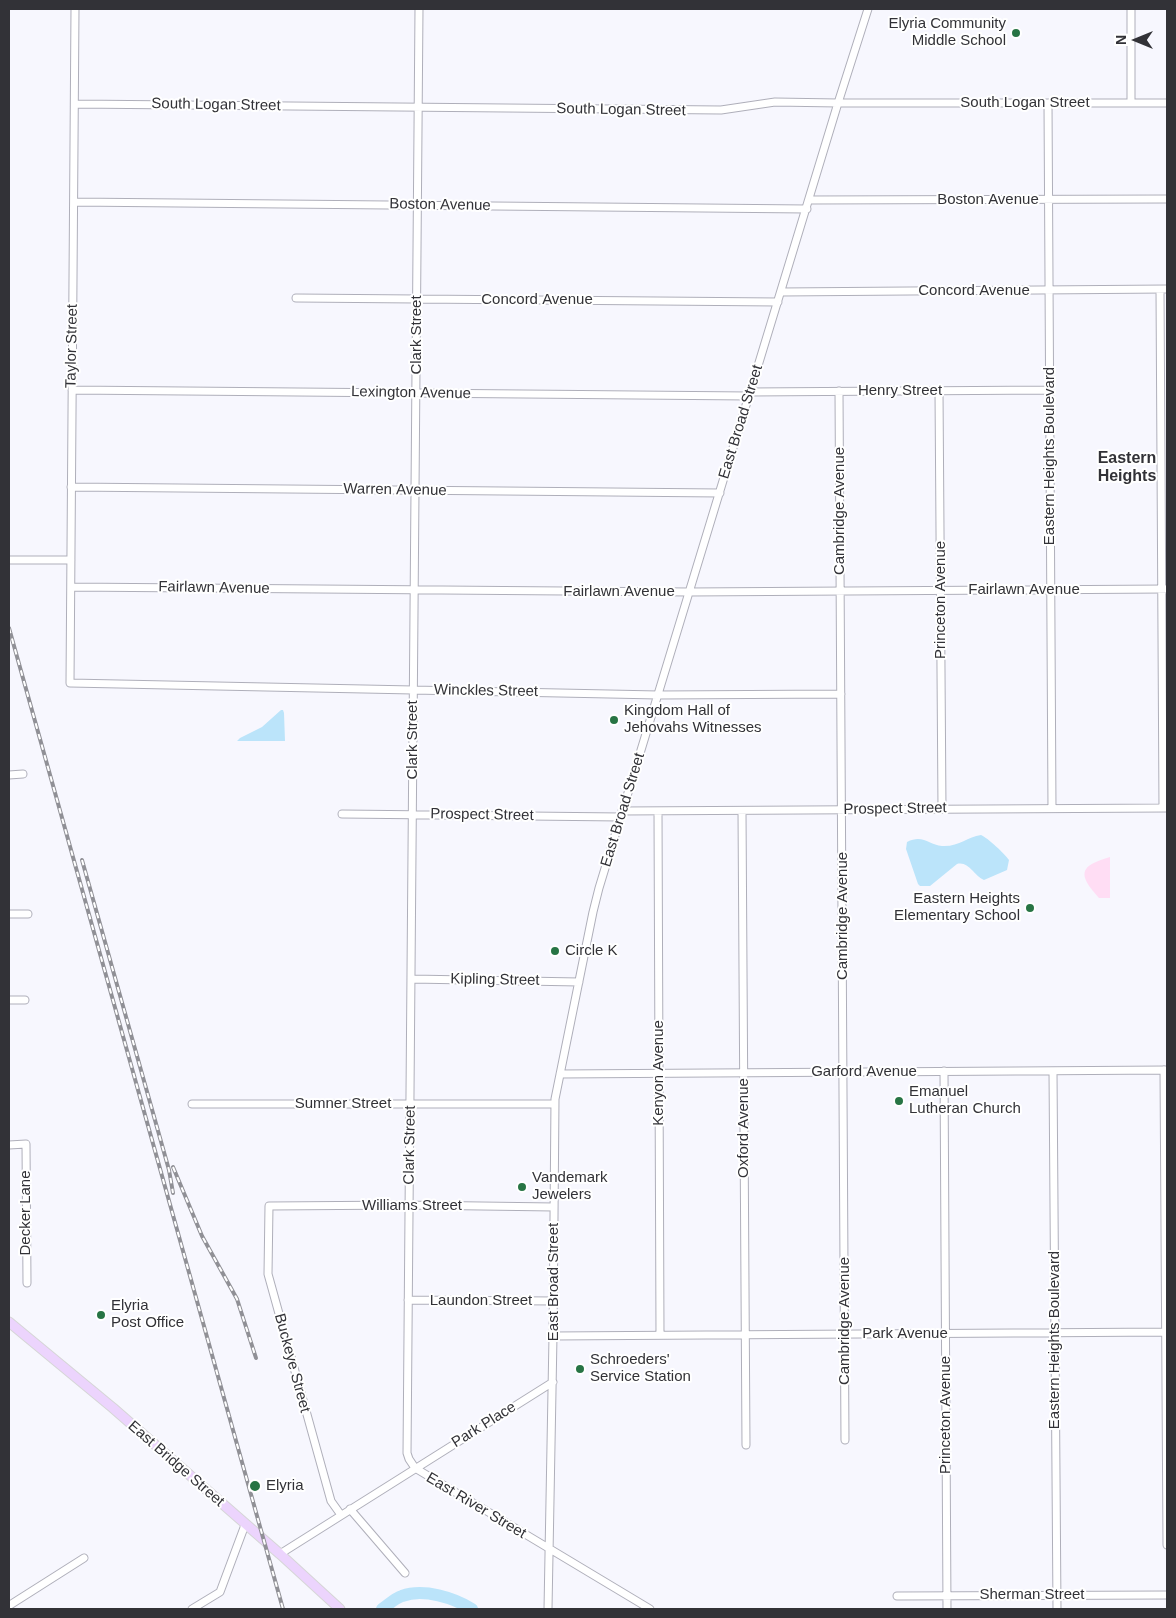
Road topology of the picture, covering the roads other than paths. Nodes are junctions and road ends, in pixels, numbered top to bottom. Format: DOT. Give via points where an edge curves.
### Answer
graph roads {
  1 [pos="75,9"];
  2 [pos="419,9"];
  3 [pos="868,9"];
  4 [pos="1132,9"];
  5 [pos="838,103"];
  6 [pos="1048,103"];
  7 [pos="1131,103"];
  8 [pos="1167,103"];
  9 [pos="75,104"];
  10 [pos="418,108"];
  11 [pos="1167,199"];
  12 [pos="809,200"];
  13 [pos="1048,200"];
  14 [pos="74,202"];
  15 [pos="418,205"];
  16 [pos="807,209"];
  17 [pos="1049,290"];
  18 [pos="1163,290"];
  19 [pos="781,292"];
  20 [pos="296,298"];
  21 [pos="417,299"];
  22 [pos="778,302"];
  23 [pos="72,390"];
  24 [pos="939,390"];
  25 [pos="1049,390"];
  26 [pos="839,391"];
  27 [pos="416,393"];
  28 [pos="750,394"];
  29 [pos="71,487"];
  30 [pos="415,490"];
  31 [pos="720,493"];
  32 [pos="9,560"];
  33 [pos="71,560"];
  34 [pos="71,587"];
  35 [pos="1164,589"];
  36 [pos="414,590"];
  37 [pos="1050,590"];
  38 [pos="841,591"];
  39 [pos="941,591"];
  40 [pos="689,592"];
  41 [pos="70,683"];
  42 [pos="414,690"];
  43 [pos="841,694"];
  44 [pos="658,695"];
  45 [pos="23,774"];
  46 [pos="9,775"];
  47 [pos="1052,808"];
  48 [pos="1165,808"];
  49 [pos="942,809"];
  50 [pos="842,810"];
  51 [pos="658,811"];
  52 [pos="742,811"];
  53 [pos="342,814"];
  54 [pos="413,814"];
  55 [pos="622,814"];
  56 [pos="9,914"];
  57 [pos="28,914"];
  58 [pos="412,979"];
  59 [pos="579,982"];
  60 [pos="9,1000"];
  61 [pos="25,1000"];
  62 [pos="1166,1070"];
  63 [pos="944,1071"];
  64 [pos="1053,1071"];
  65 [pos="844,1072"];
  66 [pos="659,1073"];
  67 [pos="744,1073"];
  68 [pos="560,1074"];
  69 [pos="192,1104"];
  70 [pos="411,1104"];
  71 [pos="555,1104"];
  72 [pos="9,1145"];
  73 [pos="410,1205"];
  74 [pos="269,1206"];
  75 [pos="554,1207"];
  76 [pos="27,1283"];
  77 [pos="408,1300"];
  78 [pos="554,1301"];
  79 [pos="9,1322"];
  80 [pos="1166,1332"];
  81 [pos="1055,1333"];
  82 [pos="745,1334"];
  83 [pos="845,1334"];
  84 [pos="945,1334"];
  85 [pos="660,1335"];
  86 [pos="554,1336"];
  87 [pos="552,1382"];
  88 [pos="845,1440"];
  89 [pos="746,1445"];
  90 [pos="415,1468"];
  91 [pos="350,1509"];
  92 [pos="340,1516"];
  93 [pos="245,1525"];
  94 [pos="1167,1545"];
  95 [pos="549,1550"];
  96 [pos="280,1554"];
  97 [pos="84,1558"];
  98 [pos="405,1573"];
  99 [pos="1056,1595"];
  100 [pos="1167,1595"];
  101 [pos="9,1596"];
  102 [pos="897,1596"];
  103 [pos="947,1596"];
  104 [pos="11,1607"];
  105 [pos="192,1609"];
  106 [pos="340,1609"];
  107 [pos="548,1609"];
  108 [pos="650,1609"];
  109 [pos="947,1609"];
  110 [pos="1056,1609"];
  1 -- 9 [label="street, Taylor Street"];
  2 -- 10 [label="street, Clark Street"];
  3 -- 5 [label="street, East Broad Street"];
  4 -- 7 [label="street"];
  5 -- 6 [label="street, South Logan Street"];
  5 -- 10 [label="street, South Logan Street" via="775,102 722,110"];
  5 -- 12 [label="street, East Broad Street"];
  6 -- 7 [label="street, South Logan Street"];
  6 -- 13 [label="street, Eastern Heights Boulevard"];
  7 -- 8 [label="street, South Logan Street"];
  9 -- 10 [label="street, South Logan Street"];
  9 -- 14 [label="street, Taylor Street"];
  10 -- 15 [label="street, Clark Street"];
  11 -- 13 [label="street, Boston Avenue"];
  12 -- 13 [label="street, Boston Avenue"];
  12 -- 16 [label="street, East Broad Street"];
  13 -- 17 [label="street, Eastern Heights Boulevard"];
  14 -- 15 [label="street, Boston Avenue"];
  14 -- 23 [label="street, Taylor Street"];
  15 -- 16 [label="street, Boston Avenue"];
  15 -- 21 [label="street, Clark Street"];
  16 -- 19 [label="street, East Broad Street"];
  17 -- 18 [label="street, Concord Avenue"];
  17 -- 19 [label="street, Concord Avenue"];
  17 -- 25 [label="street, Eastern Heights Boulevard"];
  18 -- 35 [label="street"];
  19 -- 22 [label="street, East Broad Street"];
  20 -- 21 [label="street, Concord Avenue"];
  21 -- 22 [label="street, Concord Avenue"];
  21 -- 27 [label="street, Clark Street"];
  22 -- 28 [label="street, East Broad Street"];
  23 -- 27 [label="street, Lexington Avenue"];
  23 -- 29 [label="street, Taylor Street"];
  24 -- 25 [label="street, Henry Street"];
  24 -- 26 [label="street, Henry Street"];
  24 -- 39 [label="street, Princeton Avenue"];
  25 -- 37 [label="street, Eastern Heights Boulevard"];
  26 -- 28 [label="street, Henry Street"];
  26 -- 38 [label="street, Cambridge Avenue"];
  27 -- 28 [label="street, Lexington Avenue"];
  27 -- 30 [label="street, Clark Street"];
  28 -- 31 [label="street, East Broad Street"];
  29 -- 30 [label="street, Warren Avenue"];
  29 -- 33 [label="street, Taylor Street"];
  30 -- 31 [label="street, Warren Avenue"];
  30 -- 36 [label="street, Clark Street"];
  31 -- 40 [label="street, East Broad Street"];
  32 -- 33 [label="street"];
  33 -- 34 [label="street, Taylor Street"];
  34 -- 36 [label="street, Fairlawn Avenue"];
  34 -- 41 [label="street, Taylor Street"];
  35 -- 37 [label="street, Fairlawn Avenue"];
  35 -- 48 [label="street"];
  36 -- 40 [label="street, Fairlawn Avenue"];
  36 -- 42 [label="street, Clark Street"];
  37 -- 39 [label="street, Fairlawn Avenue"];
  37 -- 47 [label="street, Eastern Heights Boulevard"];
  38 -- 39 [label="street, Fairlawn Avenue"];
  38 -- 40 [label="street, Fairlawn Avenue"];
  38 -- 43 [label="street, Cambridge Avenue"];
  39 -- 49 [label="street, Princeton Avenue"];
  40 -- 44 [label="street, East Broad Street"];
  41 -- 42 [label="street, Winckles Street"];
  42 -- 44 [label="street, Winckles Street"];
  42 -- 54 [label="street, Clark Street"];
  43 -- 44 [label="street, Winckles Street"];
  43 -- 50 [label="street, Cambridge Avenue"];
  44 -- 55 [label="street, East Broad Street"];
  45 -- 46 [label="street"];
  47 -- 48 [label="street, Prospect Street"];
  47 -- 49 [label="street, Prospect Street"];
  49 -- 50 [label="street, Prospect Street"];
  50 -- 52 [label="street, Prospect Street"];
  50 -- 65 [label="street, Cambridge Avenue"];
  51 -- 52 [label="street, Prospect Street"];
  51 -- 55 [label="street, Prospect Street"];
  51 -- 66 [label="street, Kenyon Avenue"];
  52 -- 67 [label="street, Oxford Avenue"];
  53 -- 54 [label="street, Prospect Street"];
  54 -- 55 [label="street, Prospect Street"];
  54 -- 58 [label="street, Clark Street"];
  55 -- 59 [label="street, East Broad Street" via="593,912"];
  56 -- 57 [label="street"];
  58 -- 59 [label="street, Kipling Street"];
  58 -- 70 [label="street, Clark Street"];
  59 -- 68 [label="street, East Broad Street"];
  60 -- 61 [label="street"];
  62 -- 64 [label="street, Garford Avenue"];
  62 -- 80 [label="street"];
  63 -- 64 [label="street, Garford Avenue"];
  63 -- 65 [label="street, Garford Avenue"];
  63 -- 84 [label="street, Princeton Avenue"];
  64 -- 81 [label="street, Eastern Heights Boulevard"];
  65 -- 67 [label="street, Garford Avenue"];
  65 -- 83 [label="street, Cambridge Avenue"];
  66 -- 67 [label="street, Garford Avenue"];
  66 -- 68 [label="street, Garford Avenue"];
  66 -- 85 [label="street, Kenyon Avenue"];
  67 -- 82 [label="street, Oxford Avenue"];
  68 -- 71 [label="street, East Broad Street"];
  69 -- 70 [label="street, Sumner Street"];
  70 -- 71 [label="street, Sumner Street"];
  70 -- 73 [label="street, Clark Street"];
  71 -- 75 [label="street, East Broad Street"];
  72 -- 76 [label="street, Decker Lane" via="26,1144"];
  73 -- 74 [label="street, Williams Street"];
  73 -- 75 [label="street, Williams Street"];
  73 -- 77 [label="street, Clark Street"];
  74 -- 92 [label="street, Buckeye Street" via="268,1274 331,1501"];
  75 -- 78 [label="street, East Broad Street"];
  77 -- 78 [label="street, Laundon Street"];
  77 -- 90 [label="street, Clark Street" via="407,1445 409,1459"];
  78 -- 86 [label="street, East Broad Street"];
  79 -- 93 [label="main road, East Bridge Street" via="113,1408"];
  80 -- 81 [label="street, Park Avenue"];
  80 -- 94 [label="street"];
  81 -- 84 [label="street, Park Avenue"];
  81 -- 99 [label="street, Eastern Heights Boulevard"];
  82 -- 83 [label="street, Park Avenue"];
  82 -- 85 [label="street, Park Avenue"];
  82 -- 89 [label="street, Oxford Avenue"];
  83 -- 84 [label="street, Park Avenue"];
  83 -- 88 [label="street, Cambridge Avenue"];
  84 -- 103 [label="street, Princeton Avenue"];
  85 -- 86 [label="street, Park Avenue"];
  86 -- 87 [label="street, East Broad Street"];
  87 -- 90 [label="street, Park Place"];
  87 -- 95 [label="street, East Broad Street"];
  90 -- 91 [label="street, East River Street"];
  90 -- 95 [label="street, East River Street"];
  91 -- 92 [label="street, East River Street"];
  91 -- 98 [label="street"];
  92 -- 96 [label="street, East River Street"];
  93 -- 96 [label="main road, East Bridge Street"];
  93 -- 105 [label="street" via="220,1592"];
  95 -- 107 [label="street, East Broad Street"];
  95 -- 108 [label="street, East River Street"];
  96 -- 106 [label="main road, East Bridge Street"];
  97 -- 104 [label="street"];
  99 -- 100 [label="street, Sherman Street"];
  99 -- 103 [label="street, Sherman Street"];
  99 -- 110 [label="street, Eastern Heights Boulevard"];
  101 -- 104 [label="street"];
  102 -- 103 [label="street, Sherman Street"];
  103 -- 109 [label="street, Princeton Avenue"];
}
